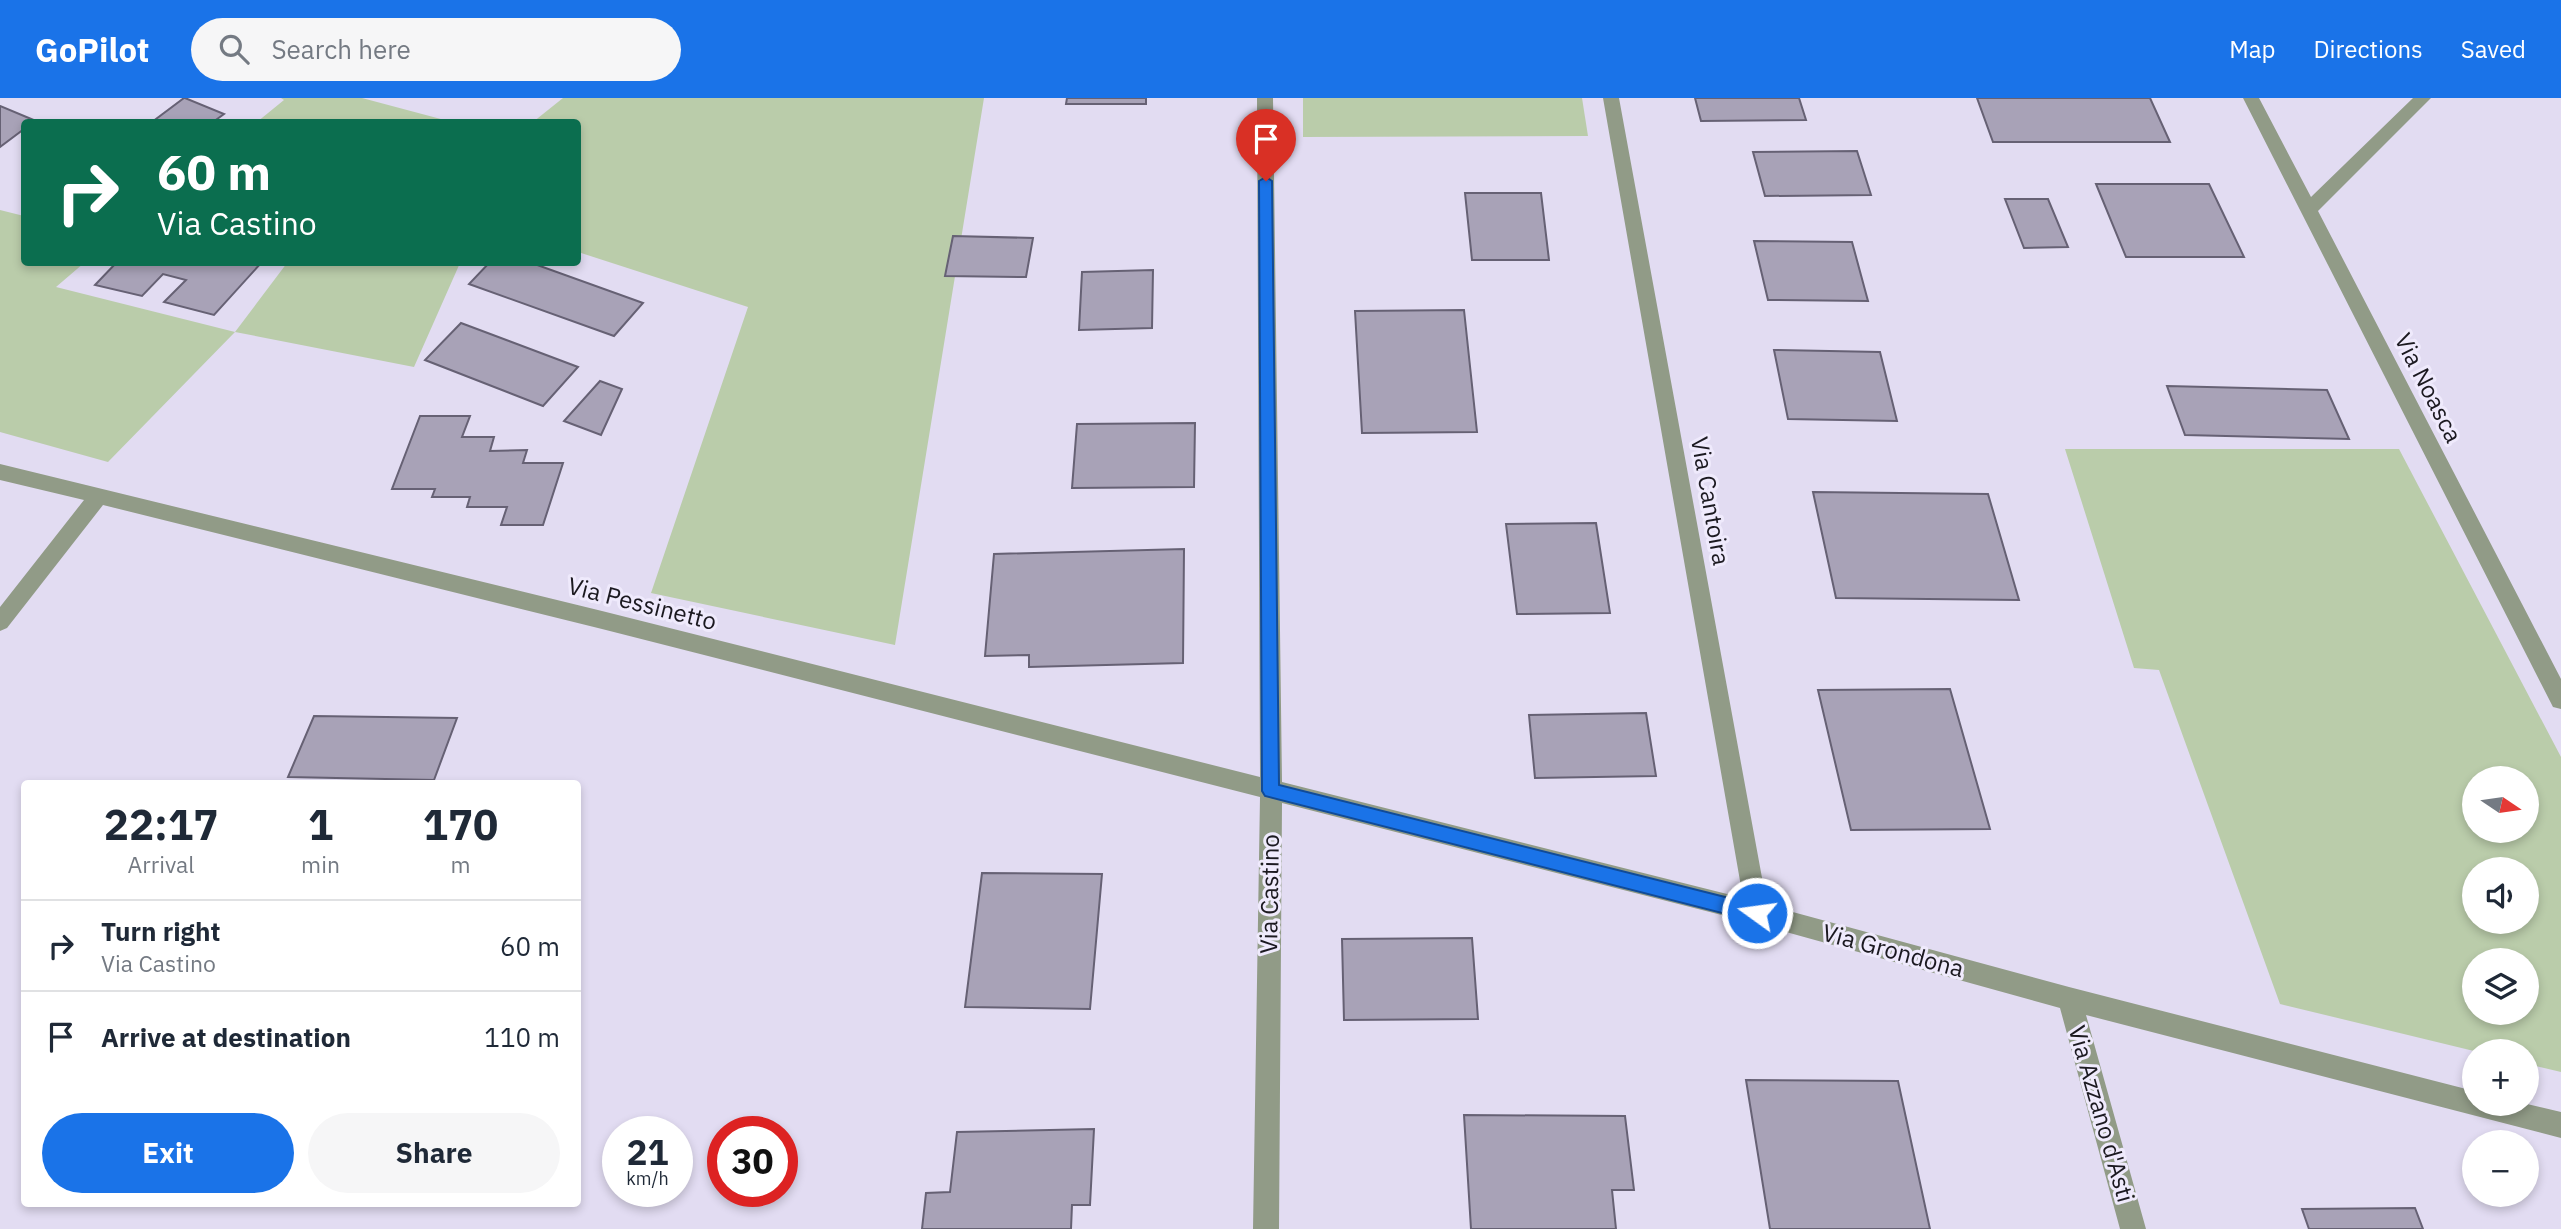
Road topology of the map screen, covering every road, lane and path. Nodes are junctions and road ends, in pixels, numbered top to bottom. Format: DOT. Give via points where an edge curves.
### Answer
graph roads {
  1 [pos="1265,98"];
  2 [pos="1611,98"];
  3 [pos="2251,98"];
  4 [pos="2423,98"];
  5 [pos="2309,209"];
  6 [pos="0,472"];
  7 [pos="98,497"];
  8 [pos="0,622"];
  9 [pos="2561,700"];
  10 [pos="1271,791"];
  11 [pos="1757,913"];
  12 [pos="2069,999"];
  13 [pos="2462,1100"];
  14 [pos="2526,1116"];
  15 [pos="2561,1125"];
  16 [pos="1266,1229"];
  17 [pos="2133,1229"];
  1 -- 10 [label="street, Via Castino"];
  2 -- 11 [label="street, Via Cantoira"];
  3 -- 5 [label="street, Via Noasca"];
  4 -- 5 [label="street"];
  5 -- 9 [label="street, Via Noasca"];
  6 -- 7 [label="street, Via Pessinetto"];
  7 -- 8 [label="street"];
  7 -- 10 [label="street, Via Pessinetto"];
  10 -- 11 [label="street, Via Grondona"];
  10 -- 16 [label="street, Via Castino"];
  11 -- 12 [label="street, Via Grondona"];
  12 -- 13 [label="street, Via Grondona"];
  12 -- 17 [label="street, Via Azzano d'Asti"];
  14 -- 15 [label="street"];
}
